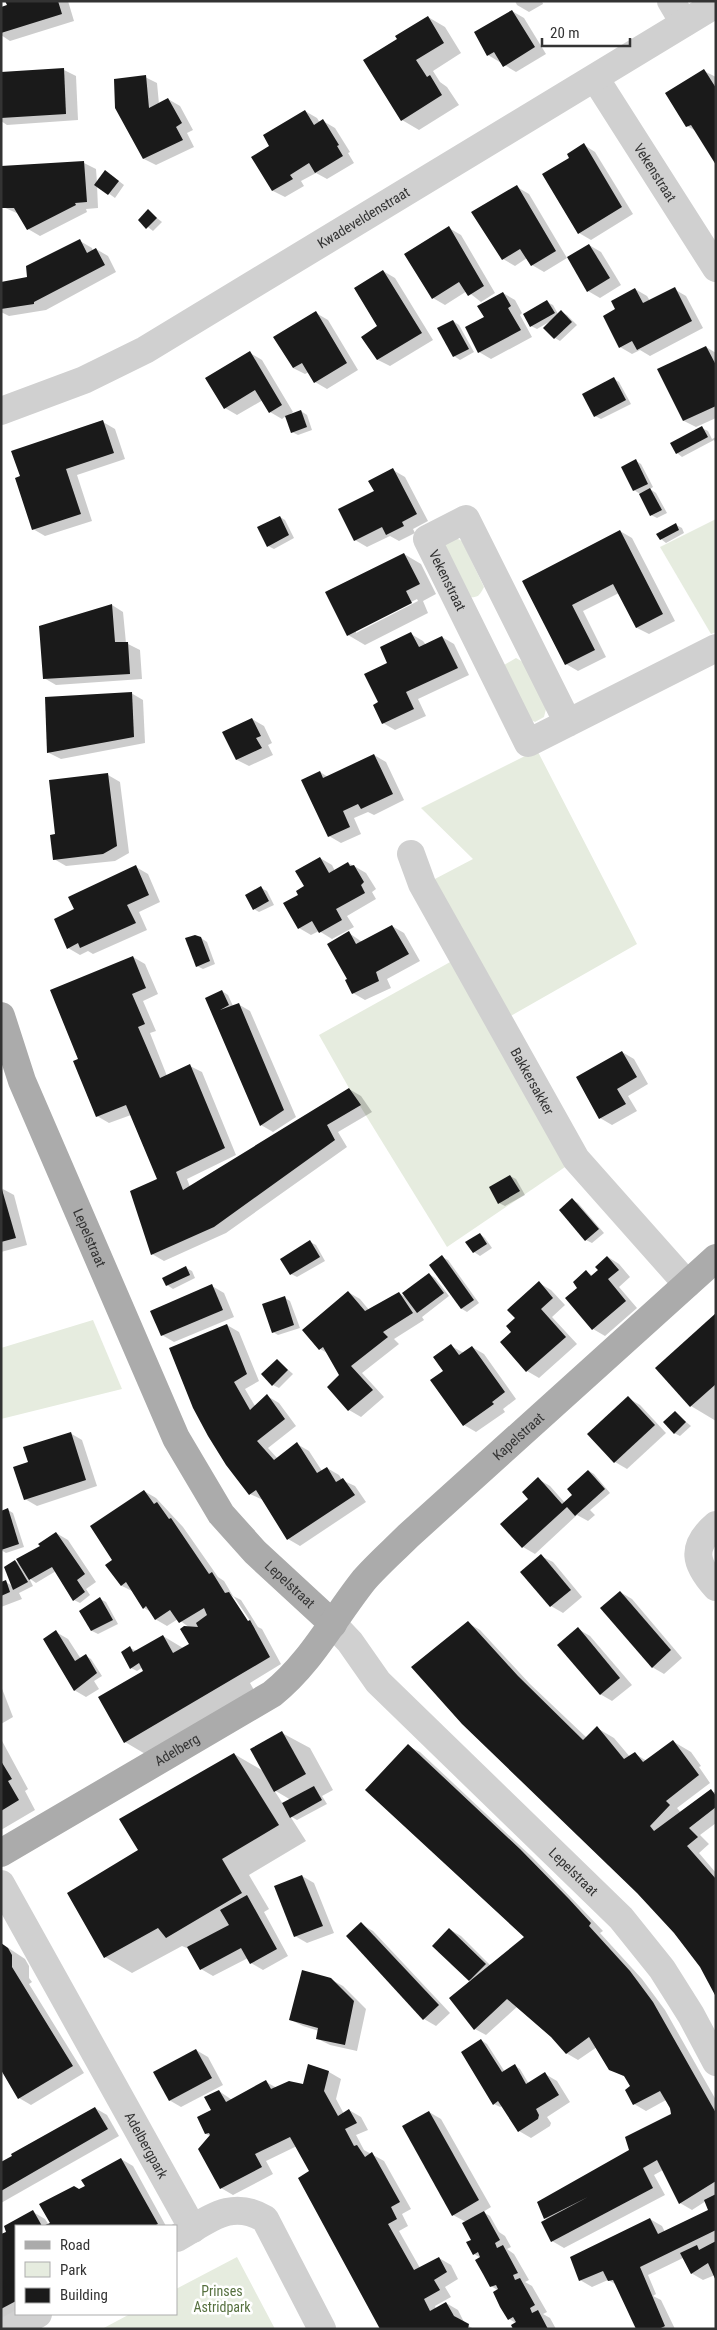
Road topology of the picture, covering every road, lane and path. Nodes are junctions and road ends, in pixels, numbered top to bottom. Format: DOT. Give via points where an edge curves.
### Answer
graph roads {
  1 [pos="716,4"];
  2 [pos="677,12"];
  3 [pos="595,78"];
  4 [pos="716,268"];
  5 [pos="1,411"];
  6 [pos="716,648"];
  7 [pos="568,723"];
  8 [pos="411,854"];
  9 [pos="1,1016"];
  10 [pos="716,1258"];
  11 [pos="687,1284"];
  12 [pos="716,1526"];
  13 [pos="716,1587"];
  14 [pos="332,1624"];
  15 [pos="1,1853"];
  16 [pos="1,1884"];
  17 [pos="716,2062"];
  18 [pos="185,2234"];
  19 [pos="36,2315"];
  20 [pos="10,2329"];
  21 [pos="322,2329"];
  1 -- 2 [label="street, Kwadeveldenstraat"];
  2 -- 3 [label="street, Kwadeveldenstraat"];
  3 -- 4 [label="street, Vekenstraat"];
  3 -- 5 [label="street, Kwadeveldenstraat" via="145,350 84,380"];
  6 -- 7 [label="street, Vekenstraat"];
  7 -- 7 [label="street, Vekenstraat" via="528,743 426,539 466,519"];
  8 -- 11 [label="street, Bakkersakker" via="422,884 576,1159"];
  9 -- 14 [label="main road, Lepelstraat" via="22,1081 176,1438 221,1514"];
  10 -- 11 [label="main road, Kapelstraat"];
  11 -- 14 [label="main road, Kapelstraat" via="408,1536 365,1580"];
  12 -- 13 [label="street" via="703,1538 698,1549 702,1571"];
  14 -- 15 [label="main road, Adelberg" via="301,1668 272,1694"];
  14 -- 17 [label="street, Lepelstraat" via="350,1642 378,1682 621,1918 662,1969"];
  16 -- 18 [label="street, Adelbergpark"];
  18 -- 21 [label="street, Adelbergpark" via="228,2210 252,2212 265,2219"];
  19 -- 20 [label="street"];
}
